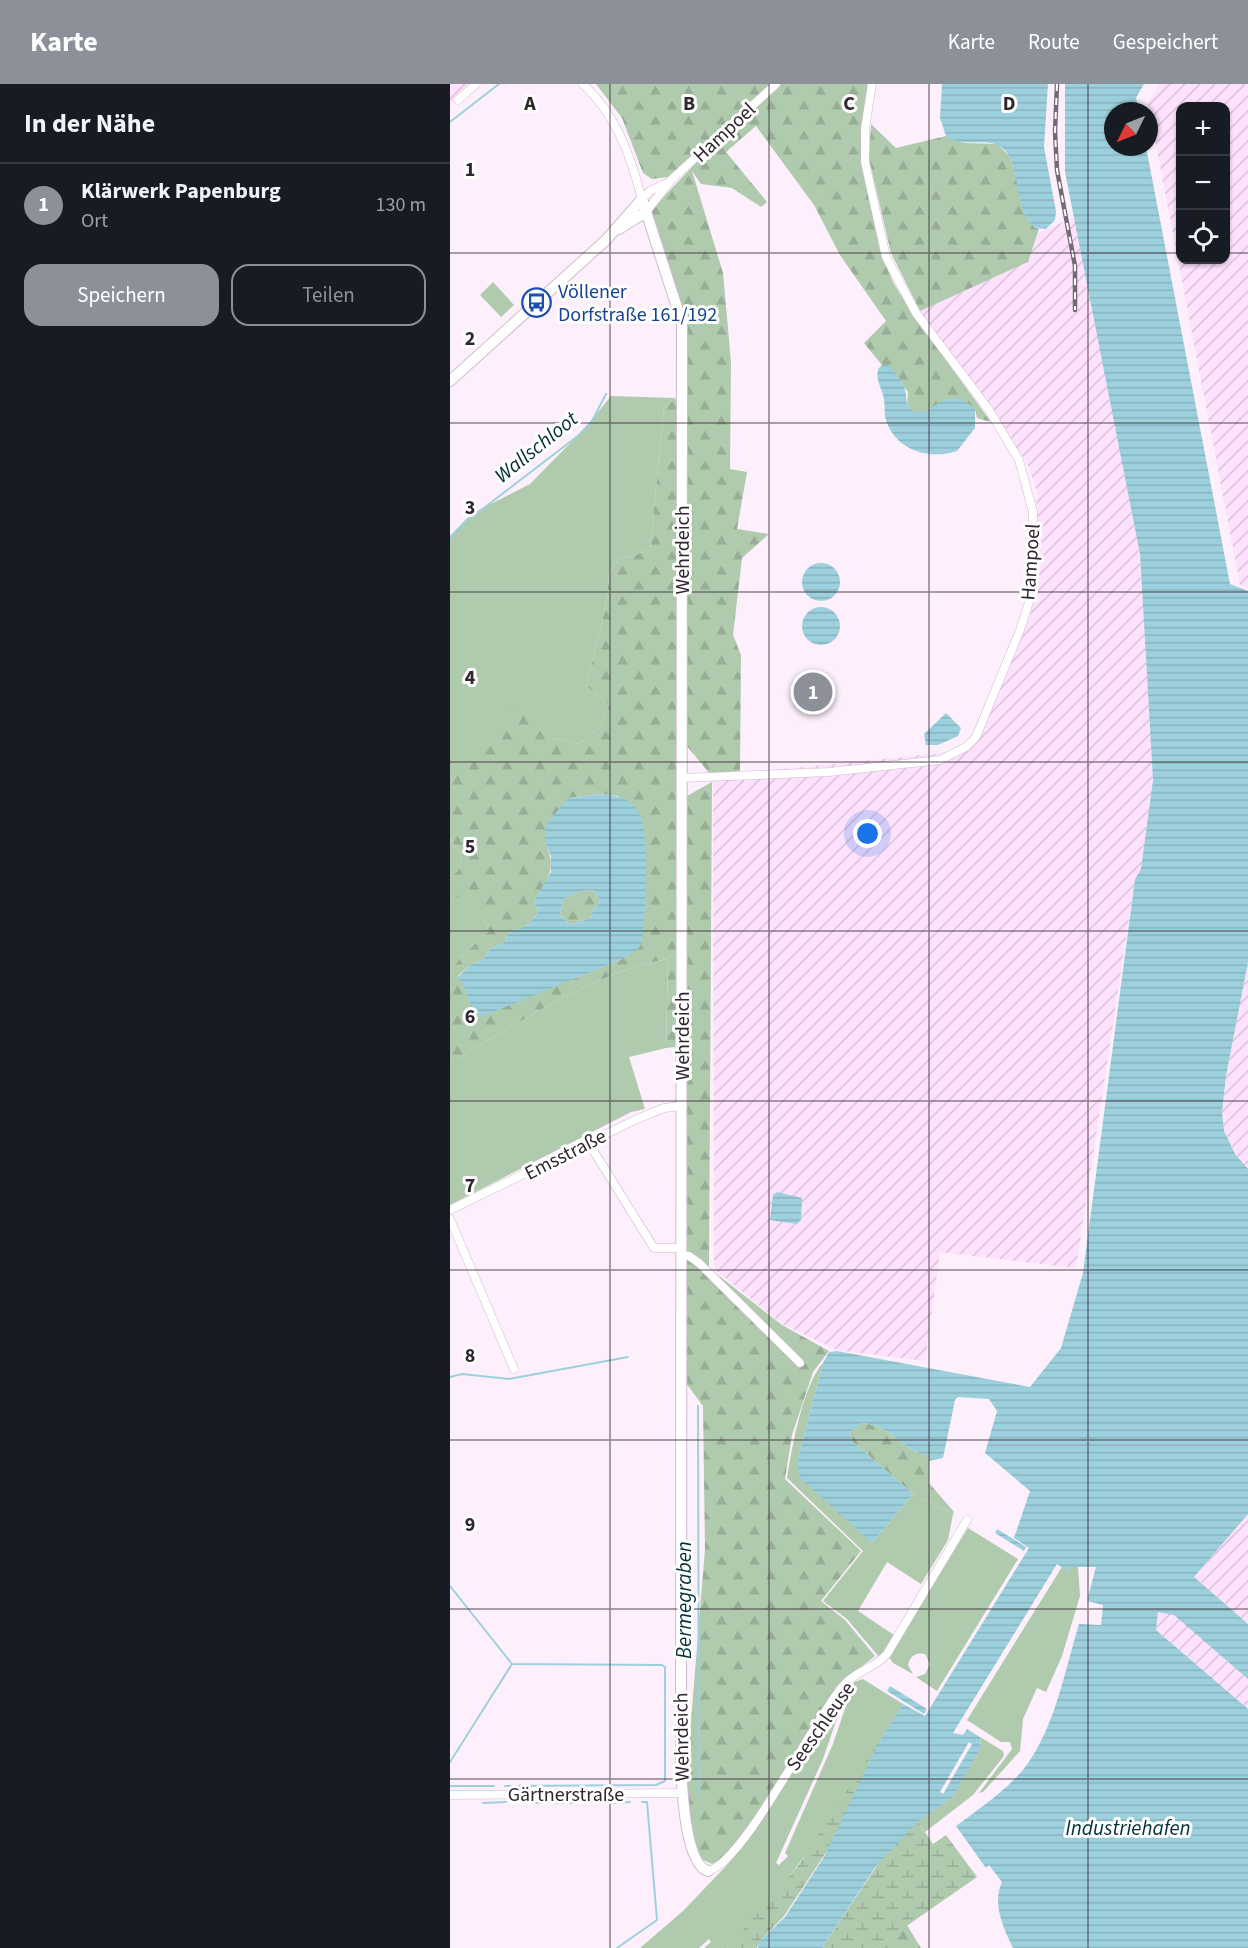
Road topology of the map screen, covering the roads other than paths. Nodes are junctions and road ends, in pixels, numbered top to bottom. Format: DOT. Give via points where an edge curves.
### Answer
graph roads {
  1 [pos="583,84"];
  2 [pos="776,84"];
  3 [pos="872,84"];
  4 [pos="473,85"];
  5 [pos="458,100"];
  6 [pos="672,180"];
  7 [pos="642,199"];
  8 [pos="646,212"];
  9 [pos="614,232"];
  10 [pos="450,381"];
  11 [pos="681,778"];
  12 [pos="682,1106"];
  13 [pos="588,1142"];
  14 [pos="450,1210"];
  15 [pos="450,1219"];
  16 [pos="681,1251"];
  17 [pos="800,1363"];
  18 [pos="514,1368"];
  19 [pos="967,1520"];
  20 [pos="682,1793"];
  21 [pos="450,1795"];
  22 [pos="708,1871"];
  1 -- 7 [label="street" via="612,118 628,148"];
  2 -- 6 [label="street, Hampoel"];
  3 -- 11 [label="street, Hampoel" via="865,162 886,257 916,313 988,410 1019,460 1034,525 1033,572 1026,615 982,726 966,747 954,754 934,760 829,772"];
  4 -- 5 [label="street"];
  6 -- 7 [label="street, Hampoel"];
  6 -- 8 [label="street, Hampoel"];
  7 -- 8 [label="street, Wehrdeich"];
  7 -- 9 [label="street"];
  8 -- 9 [label="street"];
  8 -- 11 [label="street, Wehrdeich" via="682,323"];
  9 -- 10 [label="street"];
  11 -- 12 [label="street, Wehrdeich"];
  12 -- 13 [label="street, Emsstraße" via="664,1108"];
  12 -- 16 [label="street, Wehrdeich"];
  13 -- 14 [label="street, Emsstraße"];
  13 -- 16 [label="street" via="654,1248"];
  15 -- 18 [label="street"];
  16 -- 17 [label="street" via="699,1263"];
  16 -- 20 [label="street, Wehrdeich"];
  19 -- 22 [label="street, Seeschleuse" via="887,1653 843,1686 761,1814 723,1864"];
  20 -- 21 [label="street, Gärtnerstraße"];
  20 -- 22 [label="street, Wehrdeich" via="694,1854 698,1864"];
}
